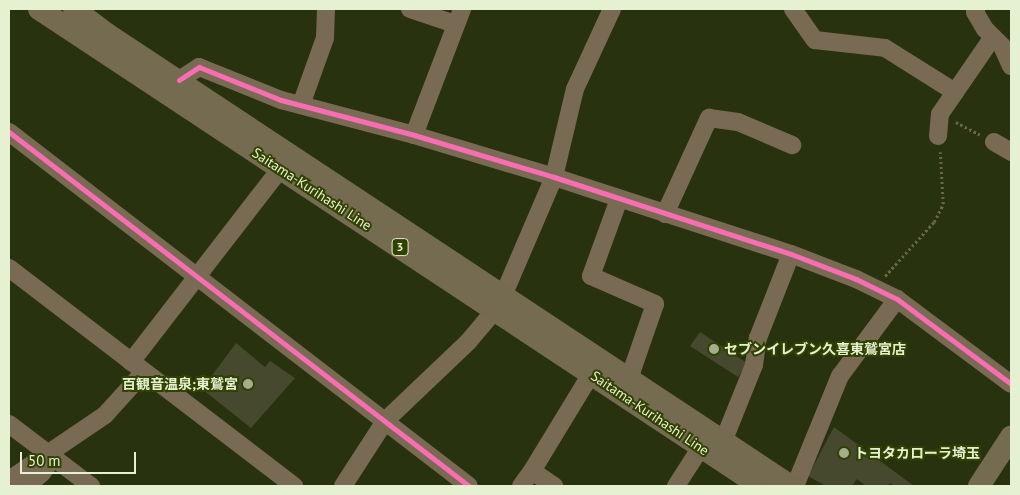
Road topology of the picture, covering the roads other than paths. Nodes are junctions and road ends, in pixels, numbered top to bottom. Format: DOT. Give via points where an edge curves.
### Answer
graph roads {
  1 [pos="39,9"];
  2 [pos="74,9"];
  3 [pos="326,9"];
  4 [pos="410,9"];
  5 [pos="612,9"];
  6 [pos="793,9"];
  7 [pos="976,9"];
  8 [pos="458,16"];
  9 [pos="993,37"];
  10 [pos="1011,66"];
  11 [pos="179,80"];
  12 [pos="955,92"];
  13 [pos="301,105"];
  14 [pos="9,132"];
  15 [pos="414,135"];
  16 [pos="938,136"];
  17 [pos="994,142"];
  18 [pos="792,145"];
  19 [pos="1011,152"];
  20 [pos="281,168"];
  21 [pos="554,177"];
  22 [pos="619,199"];
  23 [pos="665,214"];
  24 [pos="791,254"];
  25 [pos="9,268"];
  26 [pos="198,277"];
  27 [pos="897,299"];
  28 [pos="499,303"];
  29 [pos="138,367"];
  30 [pos="591,374"];
  31 [pos="629,379"];
  32 [pos="1011,384"];
  33 [pos="385,421"];
  34 [pos="9,424"];
  35 [pos="1011,437"];
  36 [pos="723,442"];
  37 [pos="701,447"];
  38 [pos="48,452"];
  39 [pos="9,465"];
  40 [pos="532,471"];
  41 [pos="9,480"];
  42 [pos="27,486"];
  43 [pos="91,486"];
  44 [pos="294,486"];
  45 [pos="343,486"];
  46 [pos="470,486"];
  47 [pos="521,486"];
  48 [pos="554,486"];
  49 [pos="676,486"];
  50 [pos="760,486"];
  51 [pos="791,486"];
  52 [pos="795,486"];
  53 [pos="978,486"];
  1 -- 20 [label="main road, Saitama-Kurihashi Line / 3"];
  2 -- 11 [label="main road, Saitama-Kurihashi Line / 3"];
  3 -- 13 [label="street" via="324,38"];
  4 -- 8 [label="street"];
  5 -- 21 [label="street" via="575,90"];
  6 -- 12 [label="street" via="815,40 885,48"];
  7 -- 9 [label="street" via="974,12"];
  8 -- 15 [label="street"];
  9 -- 10 [label="street" via="1002,46"];
  9 -- 12 [label="street"];
  11 -- 13 [label="street" via="199,67"];
  11 -- 28 [label="main road, Saitama-Kurihashi Line / 3"];
  12 -- 16 [label="street" via="940,114"];
  13 -- 15 [label="street"];
  14 -- 26 [label="street"];
  15 -- 21 [label="street"];
  17 -- 19 [label="street"];
  18 -- 23 [label="street" via="738,122 709,118"];
  20 -- 26 [label="street"];
  20 -- 28 [label="main road, Saitama-Kurihashi Line / 3"];
  21 -- 22 [label="street"];
  21 -- 28 [label="street"];
  22 -- 23 [label="street"];
  22 -- 31 [label="street" via="591,276 655,304"];
  23 -- 24 [label="street"];
  24 -- 27 [label="street"];
  24 -- 36 [label="street" via="758,338 754,365"];
  25 -- 29 [label="street"];
  26 -- 29 [label="street"];
  26 -- 33 [label="street"];
  27 -- 32 [label="street"];
  27 -- 52 [label="street" via="840,376"];
  28 -- 30 [label="main road, Saitama-Kurihashi Line / 3"];
  28 -- 31 [label="main road, Saitama-Kurihashi Line / 3"];
  28 -- 33 [label="street" via="468,342"];
  29 -- 38 [label="street" via="106,415"];
  29 -- 44 [label="street"];
  30 -- 37 [label="main road, Saitama-Kurihashi Line / 3"];
  30 -- 40 [label="street"];
  31 -- 36 [label="main road, Saitama-Kurihashi Line / 3"];
  33 -- 45 [label="street"];
  33 -- 46 [label="street"];
  34 -- 38 [label="street"];
  35 -- 53 [label="main road"];
  36 -- 51 [label="main road, Saitama-Kurihashi Line / 3"];
  37 -- 49 [label="street"];
  37 -- 50 [label="main road, Saitama-Kurihashi Line / 3"];
  38 -- 39 [label="street" via="31,452"];
  38 -- 41 [label="street"];
  38 -- 42 [label="street" via="47,466"];
  38 -- 43 [label="street"];
  40 -- 47 [label="street"];
  40 -- 48 [label="street"];
}
